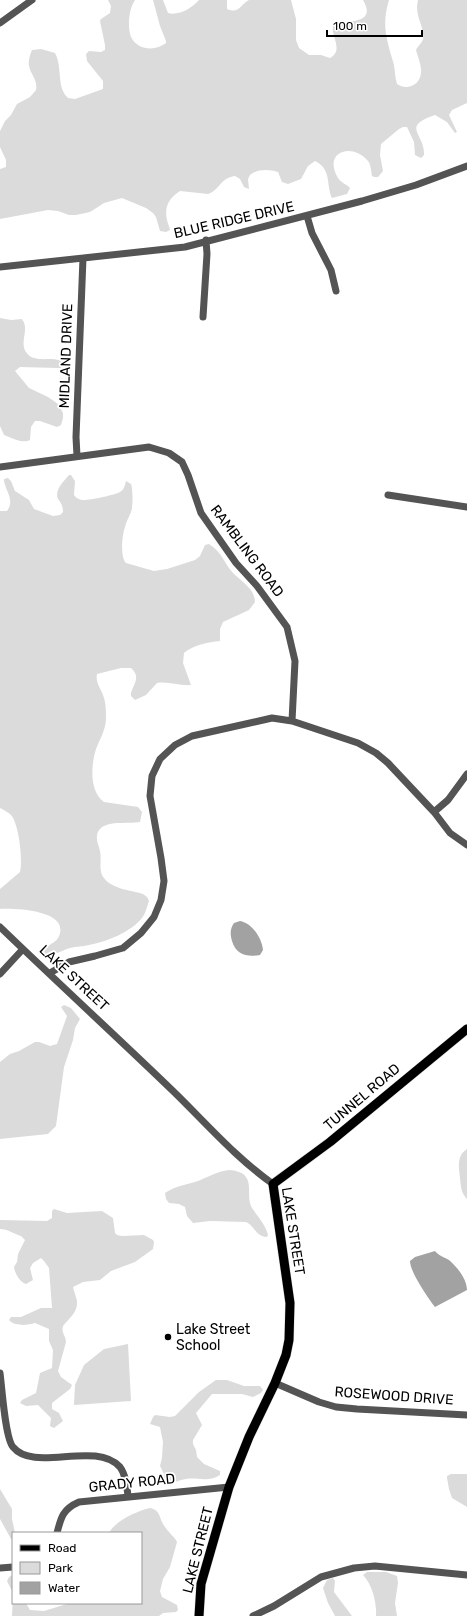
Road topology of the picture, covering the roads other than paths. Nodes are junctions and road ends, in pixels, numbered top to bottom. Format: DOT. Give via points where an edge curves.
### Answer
graph roads {
  1 [pos="32,0"];
  2 [pos="0,23"];
  3 [pos="467,166"];
  4 [pos="307,216"];
  5 [pos="206,240"];
  6 [pos="83,258"];
  7 [pos="0,267"];
  8 [pos="336,291"];
  9 [pos="203,317"];
  10 [pos="76,456"];
  11 [pos="0,467"];
  12 [pos="388,495"];
  13 [pos="467,507"];
  14 [pos="292,721"];
  15 [pos="467,774"];
  16 [pos="434,812"];
  17 [pos="467,845"];
  18 [pos="0,927"];
  19 [pos="23,949"];
  20 [pos="0,974"];
  21 [pos="50,974"];
  22 [pos="467,1029"];
  23 [pos="273,1184"];
  24 [pos="0,1373"];
  25 [pos="275,1384"];
  26 [pos="467,1414"];
  27 [pos="229,1487"];
  28 [pos="128,1496"];
  29 [pos="57,1532"];
  30 [pos="12,1567"];
  31 [pos="0,1568"];
  32 [pos="467,1574"];
  33 [pos="199,1616"];
  34 [pos="253,1616"];
  1 -- 2 [label="street"];
  3 -- 4 [label="street, BLUE RIDGE DRIVE" via="416,185"];
  4 -- 5 [label="street, BLUE RIDGE DRIVE"];
  4 -- 8 [label="street" via="312,233 331,270"];
  5 -- 6 [label="street, BLUE RIDGE DRIVE" via="185,247"];
  5 -- 9 [label="street"];
  6 -- 7 [label="street, BLUE RIDGE DRIVE"];
  6 -- 10 [label="street, MIDLAND DRIVE"];
  10 -- 11 [label="street, RAMBLING ROAD"];
  10 -- 14 [label="street, RAMBLING ROAD" via="149,447 169,453 182,462 201,513 236,563 257,586 287,627 295,661"];
  12 -- 13 [label="street"];
  14 -- 16 [label="street" via="358,743 376,753"];
  14 -- 21 [label="street" via="272,718 192,736 175,745 160,759 152,776 150,796 164,881 161,900 154,917 141,933 123,948 69,962"];
  15 -- 16 [label="street" via="448,800"];
  16 -- 17 [label="street" via="450,833"];
  18 -- 19 [label="street, LAKE STREET"];
  19 -- 20 [label="street"];
  19 -- 21 [label="street, LAKE STREET"];
  21 -- 23 [label="street, LAKE STREET" via="226,1143"];
  22 -- 23 [label="main road, TUNNEL ROAD" via="330,1142"];
  23 -- 25 [label="main road, LAKE STREET" via="288,1285 290,1318 290,1340"];
  24 -- 28 [label="street" via="12,1447 20,1453 36,1458 93,1456 114,1462 125,1479"];
  25 -- 26 [label="street, ROSEWOOD DRIVE" via="336,1407"];
  25 -- 27 [label="main road, LAKE STREET" via="249,1437"];
  27 -- 28 [label="street, GRADY ROAD"];
  27 -- 33 [label="main road, LAKE STREET" via="201,1584"];
  28 -- 29 [label="street, GRADY ROAD" via="79,1502 68,1506"];
  30 -- 31 [label="street"];
  32 -- 34 [label="street" via="375,1566 354,1568 321,1577"];
}
